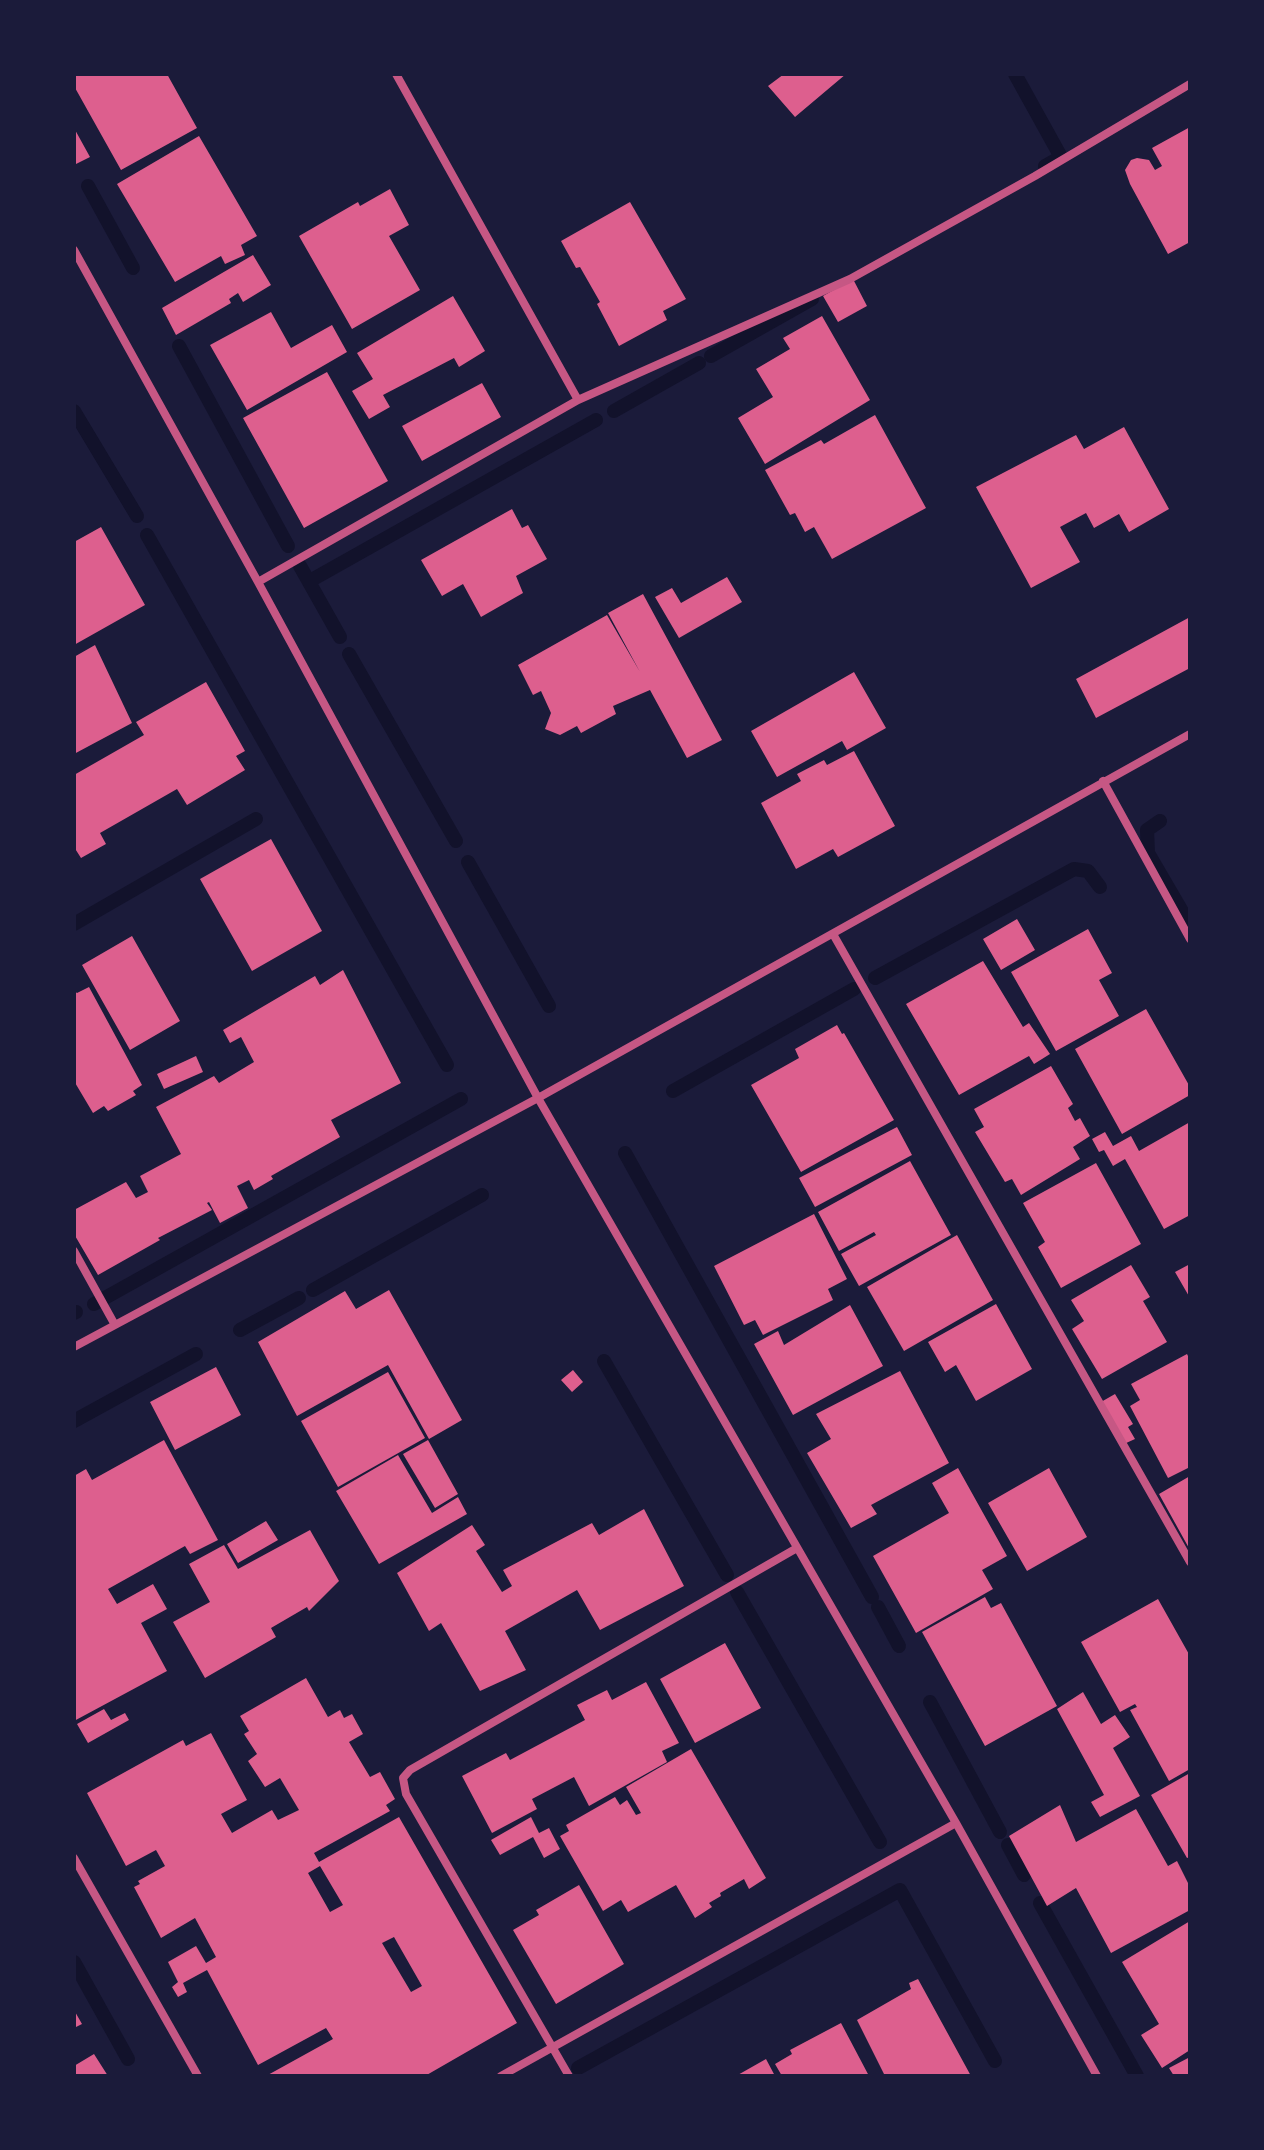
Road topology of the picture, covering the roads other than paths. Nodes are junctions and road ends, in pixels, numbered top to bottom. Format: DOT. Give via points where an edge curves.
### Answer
graph roads {
  1 [pos="396,74"];
  2 [pos="1190,84"];
  3 [pos="74,250"];
  4 [pos="578,400"];
  5 [pos="258,582"];
  6 [pos="1190,734"];
  7 [pos="1103,781"];
  8 [pos="833,934"];
  9 [pos="1190,939"];
  10 [pos="538,1098"];
  11 [pos="74,1251"];
  12 [pos="115,1325"];
  13 [pos="74,1347"];
  14 [pos="797,1548"];
  15 [pos="1190,1562"];
  16 [pos="956,1823"];
  17 [pos="74,1858"];
  18 [pos="552,2048"];
  19 [pos="198,2076"];
  20 [pos="501,2076"];
  21 [pos="569,2076"];
  22 [pos="1097,2076"];
  1 -- 4 [label="street"];
  2 -- 4 [label="street" via="850,279"];
  3 -- 5 [label="street"];
  4 -- 5 [label="street"];
  5 -- 10 [label="street"];
  6 -- 7 [label="street"];
  7 -- 8 [label="street"];
  7 -- 9 [label="street"];
  8 -- 10 [label="street"];
  8 -- 15 [label="street"];
  10 -- 12 [label="street"];
  10 -- 14 [label="street"];
  11 -- 12 [label="street"];
  12 -- 13 [label="street"];
  14 -- 16 [label="street"];
  14 -- 18 [label="street" via="403,1778 406,1794"];
  16 -- 18 [label="street"];
  16 -- 22 [label="street"];
  17 -- 19 [label="street"];
  18 -- 20 [label="street"];
  18 -- 21 [label="street"];
}
